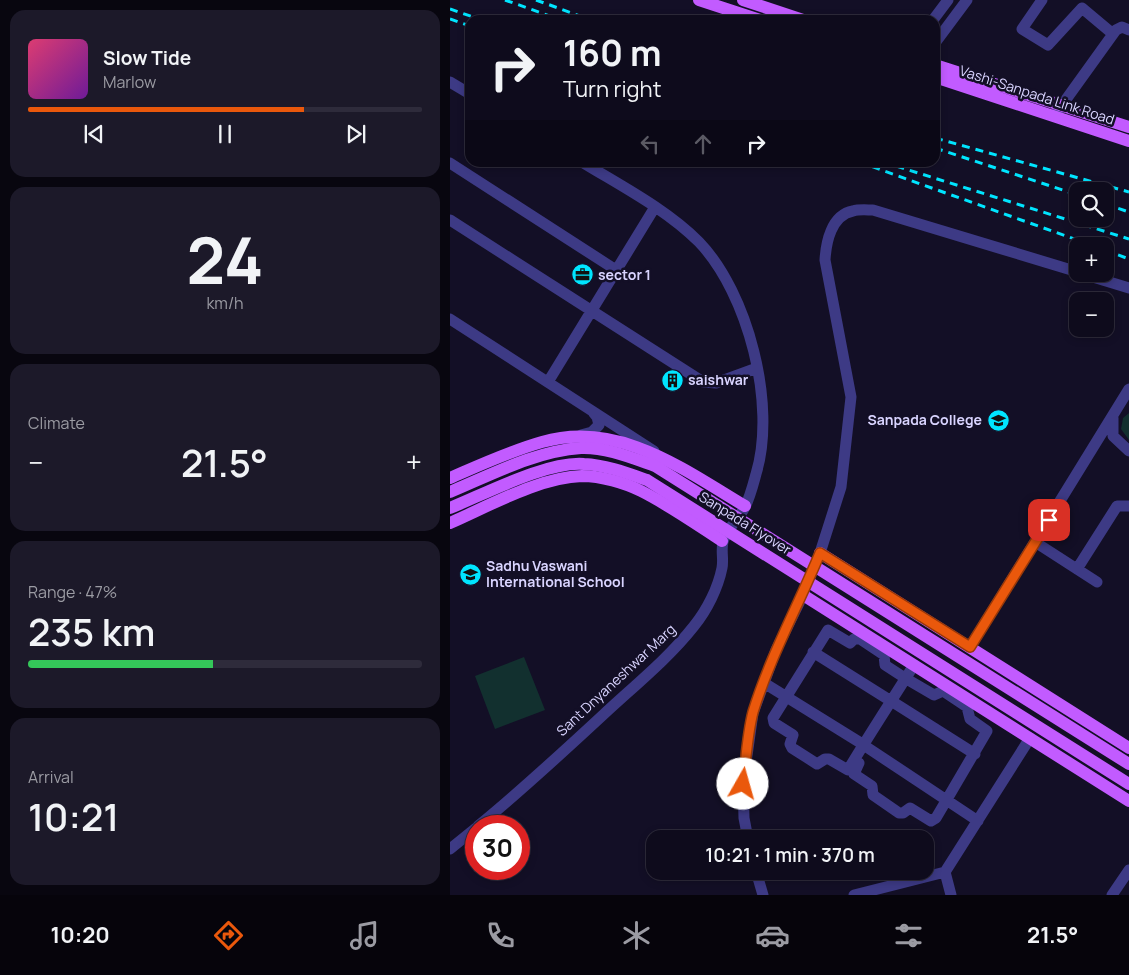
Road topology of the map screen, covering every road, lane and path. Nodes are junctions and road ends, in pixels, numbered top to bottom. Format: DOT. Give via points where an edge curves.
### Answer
graph roads {
  1 [pos="699,0"];
  2 [pos="743,0"];
  3 [pos="948,0"];
  4 [pos="967,0"];
  5 [pos="1042,0"];
  6 [pos="745,15"];
  7 [pos="788,15"];
  8 [pos="937,15"];
  9 [pos="1129,30"];
  10 [pos="1113,34"];
  11 [pos="940,36"];
  12 [pos="940,66"];
  13 [pos="940,79"];
  14 [pos="450,82"];
  15 [pos="465,91"];
  16 [pos="1062,104"];
  17 [pos="1054,116"];
  18 [pos="1129,127"];
  19 [pos="1129,141"];
  20 [pos="450,163"];
  21 [pos="590,167"];
  22 [pos="655,207"];
  23 [pos="450,220"];
  24 [pos="1069,269"];
  25 [pos="616,270"];
  26 [pos="1109,282"];
  27 [pos="1129,288"];
  28 [pos="591,311"];
  29 [pos="450,319"];
  30 [pos="757,368"];
  31 [pos="548,382"];
  32 [pos="1129,390"];
  33 [pos="1129,403"];
  34 [pos="586,407"];
  35 [pos="1113,416"];
  36 [pos="581,435"];
  37 [pos="1118,443"];
  38 [pos="1092,450"];
  39 [pos="1129,451"];
  40 [pos="661,455"];
  41 [pos="472,469"];
  42 [pos="450,478"];
  43 [pos="450,492"];
  44 [pos="745,506"];
  45 [pos="1129,506"];
  46 [pos="488,507"];
  47 [pos="450,508"];
  48 [pos="450,522"];
  49 [pos="722,541"];
  50 [pos="1035,542"];
  51 [pos="820,553"];
  52 [pos="1078,569"];
  53 [pos="1097,582"];
  54 [pos="803,595"];
  55 [pos="970,647"];
  56 [pos="813,652"];
  57 [pos="916,666"];
  58 [pos="908,680"];
  59 [pos="764,683"];
  60 [pos="785,696"];
  61 [pos="893,703"];
  62 [pos="1030,738"];
  63 [pos="866,747"];
  64 [pos="1129,748"];
  65 [pos="975,754"];
  66 [pos="1129,764"];
  67 [pos="1129,784"];
  68 [pos="947,800"];
  69 [pos="1129,801"];
  70 [pos="490,815"];
  71 [pos="978,821"];
  72 [pos="746,830"];
  73 [pos="465,837"];
  74 [pos="450,849"];
  75 [pos="1129,870"];
  76 [pos="945,872"];
  77 [pos="759,880"];
  78 [pos="763,895"];
  79 [pos="854,895"];
  80 [pos="951,895"];
  81 [pos="1112,895"];
  1 -- 6 [label="main road"];
  2 -- 7 [label="main road"];
  3 -- 8 [label="street"];
  4 -- 11 [label="street"];
  5 -- 10 [label="street" via="1022,29 1048,45 1082,8"];
  9 -- 10 [label="street" via="1119,28"];
  10 -- 16 [label="street"];
  12 -- 16 [label="main road, Vashi-Sanpada Link Road"];
  13 -- 17 [label="main road, Vashi-Sanpada Link Road"];
  14 -- 15 [label="street"];
  16 -- 17 [label="street"];
  16 -- 18 [label="main road, Vashi-Sanpada Link Road"];
  17 -- 19 [label="main road, Vashi-Sanpada Link Road"];
  20 -- 25 [label="street"];
  21 -- 22 [label="street"];
  22 -- 25 [label="street"];
  22 -- 30 [label="street" via="698,242 728,282 746,322"];
  23 -- 28 [label="street"];
  24 -- 51 [label="street" via="873,210 851,211 835,224 826,241 824,260 852,397 841,487"];
  25 -- 28 [label="street"];
  26 -- 27 [label="street"];
  28 -- 30 [label="street" via="703,382 716,383"];
  28 -- 31 [label="street"];
  29 -- 31 [label="street"];
  30 -- 44 [label="street" via="761,448 757,472"];
  31 -- 34 [label="street"];
  32 -- 35 [label="street"];
  33 -- 35 [label="street"];
  34 -- 36 [label="street" via="598,417 599,426"];
  34 -- 40 [label="street"];
  35 -- 37 [label="street" via="1111,430"];
  35 -- 38 [label="street"];
  36 -- 40 [label="main road" via="623,441"];
  36 -- 41 [label="main road" via="544,441"];
  37 -- 38 [label="street" via="1104,441"];
  37 -- 39 [label="street"];
  38 -- 50 [label="street"];
  40 -- 44 [label="main road"];
  41 -- 42 [label="main road"];
  41 -- 46 [label="main road"];
  43 -- 66 [label="main road, Sanpada Flyover, bridge" via="548,454 582,448 620,454 655,466"];
  44 -- 49 [label="street"];
  45 -- 52 [label="street" via="1117,506"];
  46 -- 48 [label="main road"];
  46 -- 49 [label="main road" via="556,480 583,476 613,481 641,491"];
  47 -- 67 [label="main road, Sanpada Flyover, bridge" via="545,471 582,463 616,469 647,480"];
  49 -- 70 [label="street, Sant Dnyaneshwar Marg" via="723,568 707,608 695,625 666,657"];
  50 -- 52 [label="street"];
  50 -- 55 [label="street"];
  51 -- 54 [label="street"];
  51 -- 55 [label="main road"];
  52 -- 53 [label="street"];
  54 -- 57 [label="main road"];
  54 -- 59 [label="street"];
  55 -- 64 [label="main road"];
  56 -- 58 [label="street" via="826,631 831,630 850,643 860,639 884,655 885,665"];
  56 -- 60 [label="street"];
  56 -- 61 [label="street"];
  57 -- 58 [label="street"];
  57 -- 62 [label="main road"];
  58 -- 61 [label="street"];
  58 -- 65 [label="street" via="934,695 943,691 967,707 970,719 987,731"];
  59 -- 60 [label="street"];
  59 -- 72 [label="street" via="753,713 743,784"];
  60 -- 63 [label="street"];
  60 -- 63 [label="street" via="773,718 774,723 792,735 792,748 817,764 829,759 848,770"];
  61 -- 63 [label="street"];
  61 -- 65 [label="street"];
  62 -- 69 [label="main road"];
  62 -- 71 [label="street"];
  63 -- 68 [label="street"];
  63 -- 68 [label="street" via="854,774 872,786 873,795 899,813 910,808 931,821"];
  65 -- 68 [label="street"];
  68 -- 71 [label="street"];
  71 -- 76 [label="street"];
  73 -- 74 [label="street, Sant Dnyaneshwar Marg"];
  75 -- 81 [label="street"];
  76 -- 79 [label="street"];
  76 -- 80 [label="street"];
  77 -- 78 [label="street"];
}
